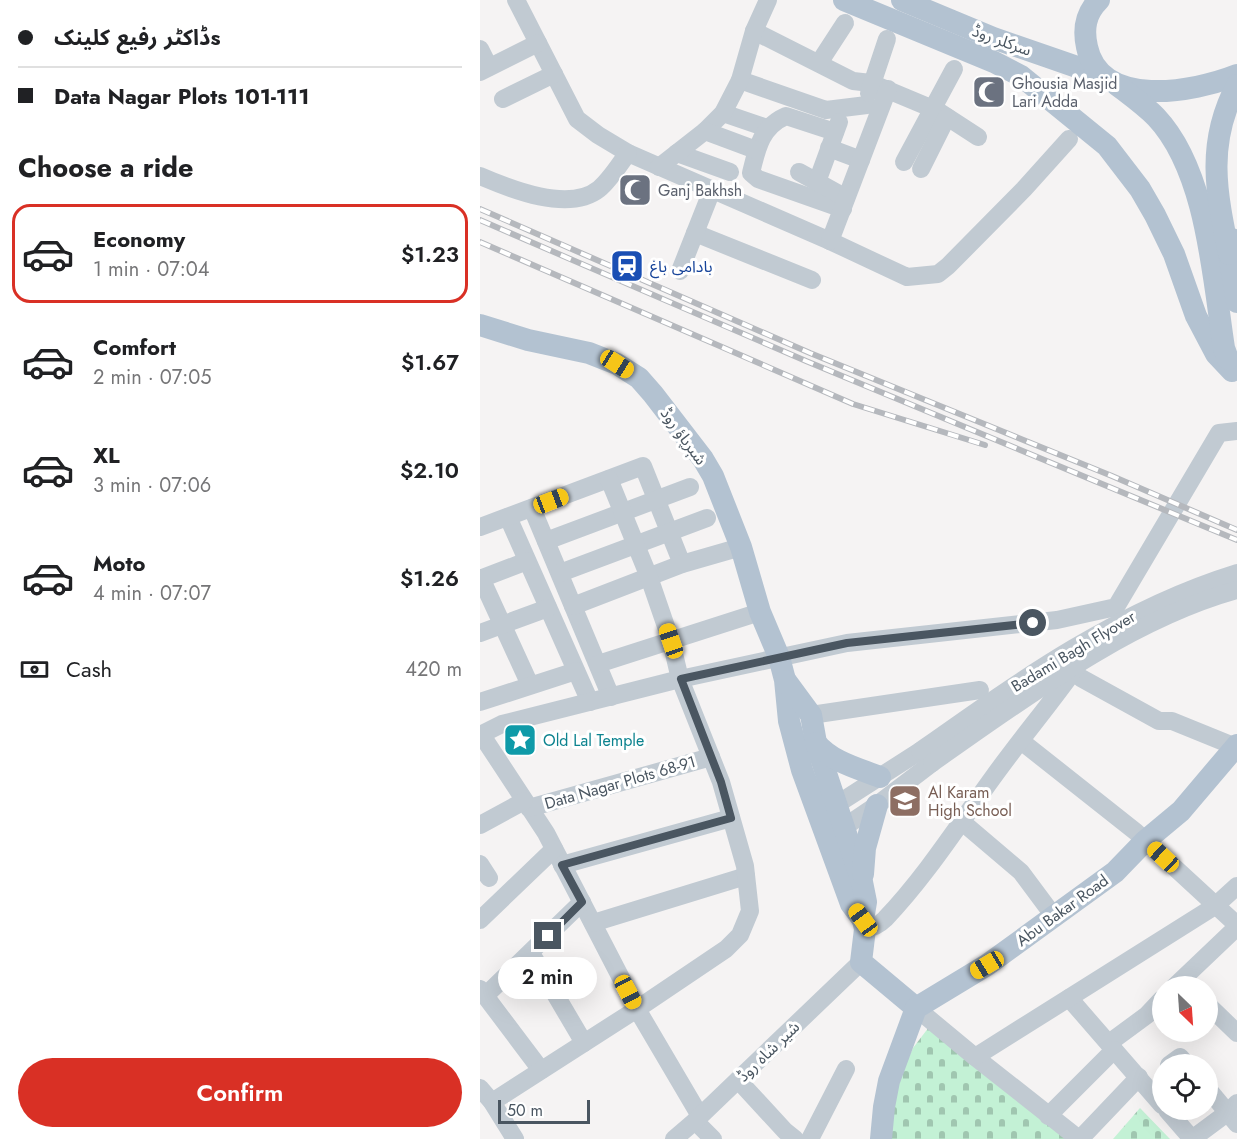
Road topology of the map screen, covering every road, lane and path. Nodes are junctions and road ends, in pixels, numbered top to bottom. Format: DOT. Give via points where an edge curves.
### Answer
graph roads {
  1 [pos="516,0"];
  2 [pos="768,0"];
  3 [pos="844,0"];
  4 [pos="902,0"];
  5 [pos="1099,0"];
  6 [pos="845,22"];
  7 [pos="754,31"];
  8 [pos="887,39"];
  9 [pos="538,43"];
  10 [pos="480,49"];
  11 [pos="819,63"];
  12 [pos="485,69"];
  13 [pos="954,69"];
  14 [pos="554,74"];
  15 [pos="1237,75"];
  16 [pos="1110,80"];
  17 [pos="740,81"];
  18 [pos="1237,85"];
  19 [pos="880,86"];
  20 [pos="503,99"];
  21 [pos="867,105"];
  22 [pos="838,108"];
  23 [pos="723,113"];
  24 [pos="939,113"];
  25 [pos="767,128"];
  26 [pos="705,131"];
  27 [pos="870,135"];
  28 [pos="978,137"];
  29 [pos="1069,139"];
  30 [pos="832,140"];
  31 [pos="756,150"];
  32 [pos="628,153"];
  33 [pos="677,153"];
  34 [pos="861,160"];
  35 [pos="904,162"];
  36 [pos="659,167"];
  37 [pos="921,169"];
  38 [pos="730,172"];
  39 [pos="751,172"];
  40 [pos="799,172"];
  41 [pos="480,176"];
  42 [pos="817,182"];
  43 [pos="712,190"];
  44 [pos="844,203"];
  45 [pos="743,204"];
  46 [pos="1237,217"];
  47 [pos="695,232"];
  48 [pos="830,241"];
  49 [pos="1229,254"];
  50 [pos="680,271"];
  51 [pos="812,280"];
  52 [pos="1237,302"];
  53 [pos="480,325"];
  54 [pos="1235,375"];
  55 [pos="1237,431"];
  56 [pos="609,479"];
  57 [pos="690,487"];
  58 [pos="657,500"];
  59 [pos="532,508"];
  60 [pos="623,512"];
  61 [pos="508,517"];
  62 [pos="707,518"];
  63 [pos="480,527"];
  64 [pos="670,532"];
  65 [pos="546,541"];
  66 [pos="635,546"];
  67 [pos="741,547"];
  68 [pos="527,561"];
  69 [pos="682,564"];
  70 [pos="560,573"];
  71 [pos="1237,573"];
  72 [pos="649,577"];
  73 [pos="481,579"];
  74 [pos="1237,590"];
  75 [pos="573,606"];
  76 [pos="1116,607"];
  77 [pos="548,608"];
  78 [pos="760,612"];
  79 [pos="503,625"];
  80 [pos="480,633"];
  81 [pos="671,641"];
  82 [pos="779,657"];
  83 [pos="598,664"];
  84 [pos="576,671"];
  85 [pos="1081,678"];
  86 [pos="681,679"];
  87 [pos="785,680"];
  88 [pos="530,685"];
  89 [pos="980,690"];
  90 [pos="611,697"];
  91 [pos="480,702"];
  92 [pos="590,702"];
  93 [pos="811,715"];
  94 [pos="481,734"];
  95 [pos="1021,741"];
  96 [pos="816,743"];
  97 [pos="1236,746"];
  98 [pos="711,757"];
  99 [pos="926,757"];
  100 [pos="880,777"];
  101 [pos="527,804"];
  102 [pos="877,805"];
  103 [pos="828,811"];
  104 [pos="731,818"];
  105 [pos="961,821"];
  106 [pos="480,825"];
  107 [pos="835,832"];
  108 [pos="1146,841"];
  109 [pos="558,857"];
  110 [pos="746,876"];
  111 [pos="862,882"];
  112 [pos="1237,886"];
  113 [pos="582,902"];
  114 [pos="1215,906"];
  115 [pos="1053,915"];
  116 [pos="480,920"];
  117 [pos="593,923"];
  118 [pos="864,925"];
  119 [pos="1237,926"];
  120 [pos="531,953"];
  121 [pos="861,962"];
  122 [pos="1190,976"];
  123 [pos="483,992"];
  124 [pos="1069,998"];
  125 [pos="916,1008"];
  126 [pos="638,1009"];
  127 [pos="1152,1010"];
  128 [pos="1218,1015"];
  129 [pos="1237,1033"];
  130 [pos="584,1043"];
  131 [pos="1112,1046"];
  132 [pos="975,1057"];
  133 [pos="846,1069"];
  134 [pos="541,1070"];
  135 [pos="1152,1075"];
  136 [pos="738,1080"];
  137 [pos="1141,1081"];
  138 [pos="1152,1094"];
  139 [pos="486,1095"];
  140 [pos="1218,1099"];
  141 [pos="1234,1114"];
  142 [pos="1048,1116"];
  143 [pos="698,1118"];
  144 [pos="1176,1120"];
  145 [pos="515,1139"];
  146 [pos="674,1139"];
  147 [pos="713,1139"];
  148 [pos="795,1139"];
  149 [pos="810,1139"];
  150 [pos="881,1139"];
  151 [pos="1079,1139"];
  152 [pos="1192,1139"];
  1 -- 9 [label="street"];
  2 -- 7 [label="street"];
  3 -- 54 [label="main road" via="1021,76 1107,146 1155,215 1216,354"];
  4 -- 16 [label="main road, سرکلر روڈ"];
  5 -- 16 [label="main road" via="1085,21 1084,36 1092,64"];
  6 -- 11 [label="street"];
  7 -- 11 [label="street"];
  7 -- 17 [label="street"];
  8 -- 19 [label="street"];
  9 -- 12 [label="street"];
  9 -- 14 [label="street"];
  10 -- 12 [label="street"];
  11 -- 19 [label="street" via="853,81"];
  13 -- 24 [label="street"];
  14 -- 20 [label="street"];
  14 -- 32 [label="street" via="577,119"];
  15 -- 16 [label="main road" via="1177,89 1135,89"];
  16 -- 54 [label="main road" via="1156,117 1188,167 1198,194 1224,348"];
  17 -- 22 [label="street" via="826,110"];
  17 -- 23 [label="street"];
  18 -- 49 [label="main road" via="1220,128 1216,155 1218,204"];
  19 -- 21 [label="street"];
  19 -- 24 [label="street"];
  19 -- 27 [label="street"];
  21 -- 22 [label="street"];
  21 -- 27 [label="street" via="865,118"];
  22 -- 30 [label="street" via="839,123"];
  23 -- 25 [label="street"];
  23 -- 26 [label="street"];
  24 -- 28 [label="street"];
  24 -- 35 [label="street"];
  24 -- 37 [label="street"];
  25 -- 30 [label="street" via="786,116"];
  25 -- 31 [label="street"];
  26 -- 31 [label="street"];
  26 -- 33 [label="street"];
  27 -- 34 [label="street"];
  29 -- 48 [label="street" via="938,274 907,277"];
  30 -- 34 [label="street"];
  30 -- 42 [label="street"];
  31 -- 39 [label="street"];
  32 -- 36 [label="street"];
  32 -- 41 [label="street" via="599,189 572,199 508,188"];
  33 -- 36 [label="street"];
  33 -- 38 [label="street"];
  34 -- 44 [label="street"];
  36 -- 43 [label="street"];
  39 -- 44 [label="street" via="758,179"];
  39 -- 45 [label="street"];
  40 -- 42 [label="street"];
  42 -- 44 [label="street"];
  43 -- 45 [label="street"];
  43 -- 47 [label="street"];
  44 -- 48 [label="street"];
  45 -- 48 [label="street"];
  46 -- 49 [label="main road"];
  47 -- 50 [label="street"];
  47 -- 51 [label="street"];
  49 -- 52 [label="main road"];
  53 -- 67 [label="main road, شېرپاؤ روڈ" via="589,353 639,378 703,459"];
  55 -- 76 [label="street" via="1219,434"];
  56 -- 58 [label="street" via="643,466"];
  56 -- 59 [label="street"];
  56 -- 60 [label="street"];
  57 -- 58 [label="street"];
  58 -- 60 [label="street"];
  58 -- 64 [label="street"];
  59 -- 61 [label="street"];
  59 -- 65 [label="street"];
  60 -- 65 [label="street"];
  60 -- 66 [label="street"];
  61 -- 63 [label="street"];
  61 -- 68 [label="street"];
  62 -- 64 [label="street"];
  64 -- 66 [label="street"];
  64 -- 69 [label="street"];
  65 -- 70 [label="street"];
  66 -- 70 [label="street"];
  66 -- 72 [label="street"];
  67 -- 69 [label="street"];
  67 -- 78 [label="main road, شېرپاؤ روڈ"];
  68 -- 73 [label="street"];
  68 -- 77 [label="street"];
  69 -- 72 [label="street"];
  70 -- 75 [label="street"];
  71 -- 99 [label="street, Badami Bagh Flyover, bridge" via="1206,582 1125,619 1065,653 998,696"];
  72 -- 75 [label="street"];
  72 -- 81 [label="street"];
  73 -- 79 [label="street"];
  74 -- 99 [label="street, Badami Bagh Flyover, bridge" via="1178,612 1097,653"];
  75 -- 83 [label="street"];
  76 -- 82 [label="street" via="1057,620 847,643"];
  76 -- 95 [label="street" via="1059,693"];
  77 -- 79 [label="street"];
  77 -- 84 [label="street"];
  78 -- 81 [label="street"];
  78 -- 82 [label="main road, شېرپاؤ روڈ"];
  79 -- 80 [label="street"];
  79 -- 88 [label="street"];
  81 -- 83 [label="street"];
  81 -- 86 [label="street"];
  82 -- 86 [label="street"];
  82 -- 87 [label="main road, شېرپاؤ روڈ"];
  83 -- 90 [label="street"];
  84 -- 88 [label="street"];
  84 -- 92 [label="street"];
  85 -- 97 [label="street" via="1159,721 1172,721"];
  86 -- 90 [label="street"];
  86 -- 98 [label="street"];
  87 -- 93 [label="main road"];
  87 -- 103 [label="main road" via="789,721 802,770"];
  88 -- 91 [label="street"];
  89 -- 93 [label="street"];
  90 -- 92 [label="street"];
  92 -- 94 [label="street" via="502,724"];
  93 -- 96 [label="main road"];
  94 -- 101 [label="street"];
  95 -- 105 [label="street"];
  95 -- 108 [label="street"];
  96 -- 100 [label="main road" via="825,753"];
  96 -- 103 [label="main road"];
  97 -- 108 [label="main road, Abu Bakar Road" via="1181,810"];
  98 -- 101 [label="street, Data Nagar Plots 68-91"];
  98 -- 104 [label="street"];
  99 -- 100 [label="street"];
  99 -- 102 [label="street"];
  100 -- 103 [label="street"];
  101 -- 106 [label="street, Data Nagar Plots 68-91"];
  101 -- 109 [label="street"];
  102 -- 107 [label="street"];
  102 -- 111 [label="main road" via="865,848"];
  103 -- 107 [label="main road"];
  104 -- 109 [label="street"];
  104 -- 110 [label="street"];
  105 -- 115 [label="street" via="1021,872"];
  105 -- 118 [label="street" via="884,920 873,928"];
  107 -- 111 [label="main road"];
  107 -- 118 [label="main road" via="851,904"];
  108 -- 114 [label="street"];
  108 -- 115 [label="main road, Abu Bakar Road" via="1114,872"];
  109 -- 113 [label="street"];
  109 -- 116 [label="street"];
  110 -- 117 [label="street"];
  110 -- 126 [label="street" via="750,911 740,935"];
  111 -- 118 [label="main road" via="866,902"];
  112 -- 114 [label="street"];
  113 -- 117 [label="street"];
  113 -- 120 [label="street"];
  114 -- 119 [label="street"];
  114 -- 124 [label="street"];
  115 -- 125 [label="main road, Abu Bakar Road" via="987,965"];
  117 -- 126 [label="street"];
  118 -- 121 [label="main road"];
  119 -- 122 [label="street"];
  120 -- 123 [label="street"];
  120 -- 130 [label="street"];
  121 -- 125 [label="main road"];
  121 -- 136 [label="street, شیر شاہ روڈ"];
  123 -- 134 [label="street"];
  124 -- 131 [label="street"];
  124 -- 132 [label="street"];
  125 -- 132 [label="street"];
  125 -- 150 [label="main road" via="889,1081"];
  126 -- 130 [label="street"];
  126 -- 143 [label="street"];
  127 -- 131 [label="street"];
  128 -- 129 [label="street"];
  130 -- 134 [label="street"];
  131 -- 137 [label="street"];
  131 -- 142 [label="street"];
  132 -- 142 [label="street"];
  133 -- 149 [label="street"];
  134 -- 139 [label="street"];
  135 -- 137 [label="street"];
  136 -- 143 [label="street, شیر شاہ روڈ"];
  136 -- 148 [label="street"];
  137 -- 138 [label="street"];
  137 -- 151 [label="street"];
  139 -- 145 [label="street"];
  140 -- 141 [label="street"];
  141 -- 152 [label="street"];
  142 -- 151 [label="street"];
  143 -- 146 [label="street, شیر شاہ روڈ"];
  143 -- 147 [label="street"];
  144 -- 152 [label="street"];
}
